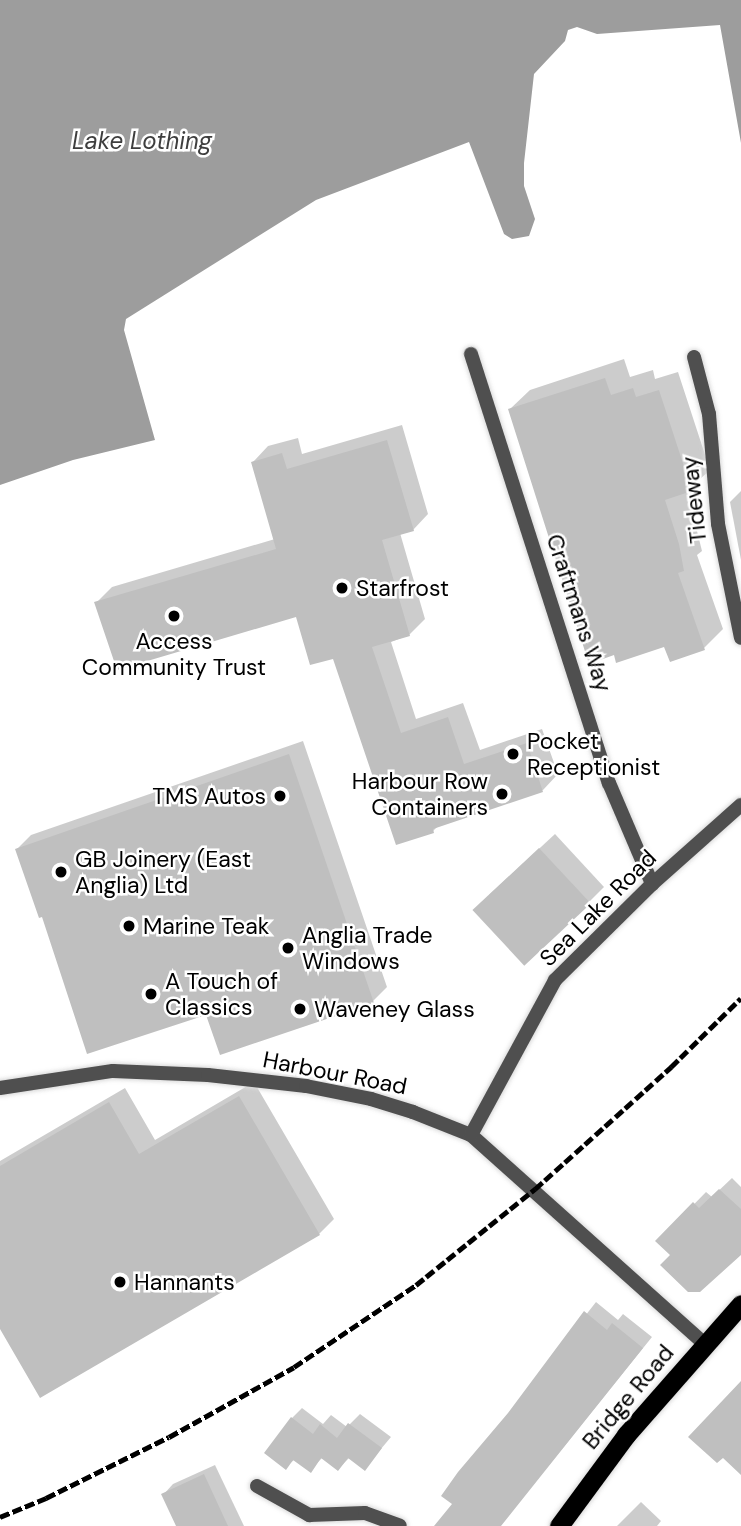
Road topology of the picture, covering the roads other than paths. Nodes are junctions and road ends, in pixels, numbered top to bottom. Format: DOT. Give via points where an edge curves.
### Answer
graph roads {
  1 [pos="471,354"];
  2 [pos="694,357"];
  3 [pos="741,638"];
  4 [pos="741,805"];
  5 [pos="652,884"];
  6 [pos="0,1088"];
  7 [pos="471,1135"];
  8 [pos="741,1304"];
  9 [pos="705,1344"];
  10 [pos="257,1486"];
  11 [pos="307,1521"];
  12 [pos="400,1526"];
  13 [pos="559,1526"];
  1 -- 5 [label="street, Craftmans Way" via="609,783"];
  2 -- 3 [label="street, Tideway" via="709,414 718,523"];
  4 -- 5 [label="street, Sea Lake Road"];
  5 -- 7 [label="street, Sea Lake Road" via="555,980"];
  6 -- 7 [label="street, Harbour Road" via="113,1071 208,1075 371,1099"];
  7 -- 9 [label="street, Harbour Road"];
  8 -- 9 [label="highway, Bridge Road"];
  9 -- 13 [label="highway, Bridge Road" via="626,1435"];
  10 -- 11 [label="street"];
  11 -- 12 [label="street" via="365,1513"];
}
